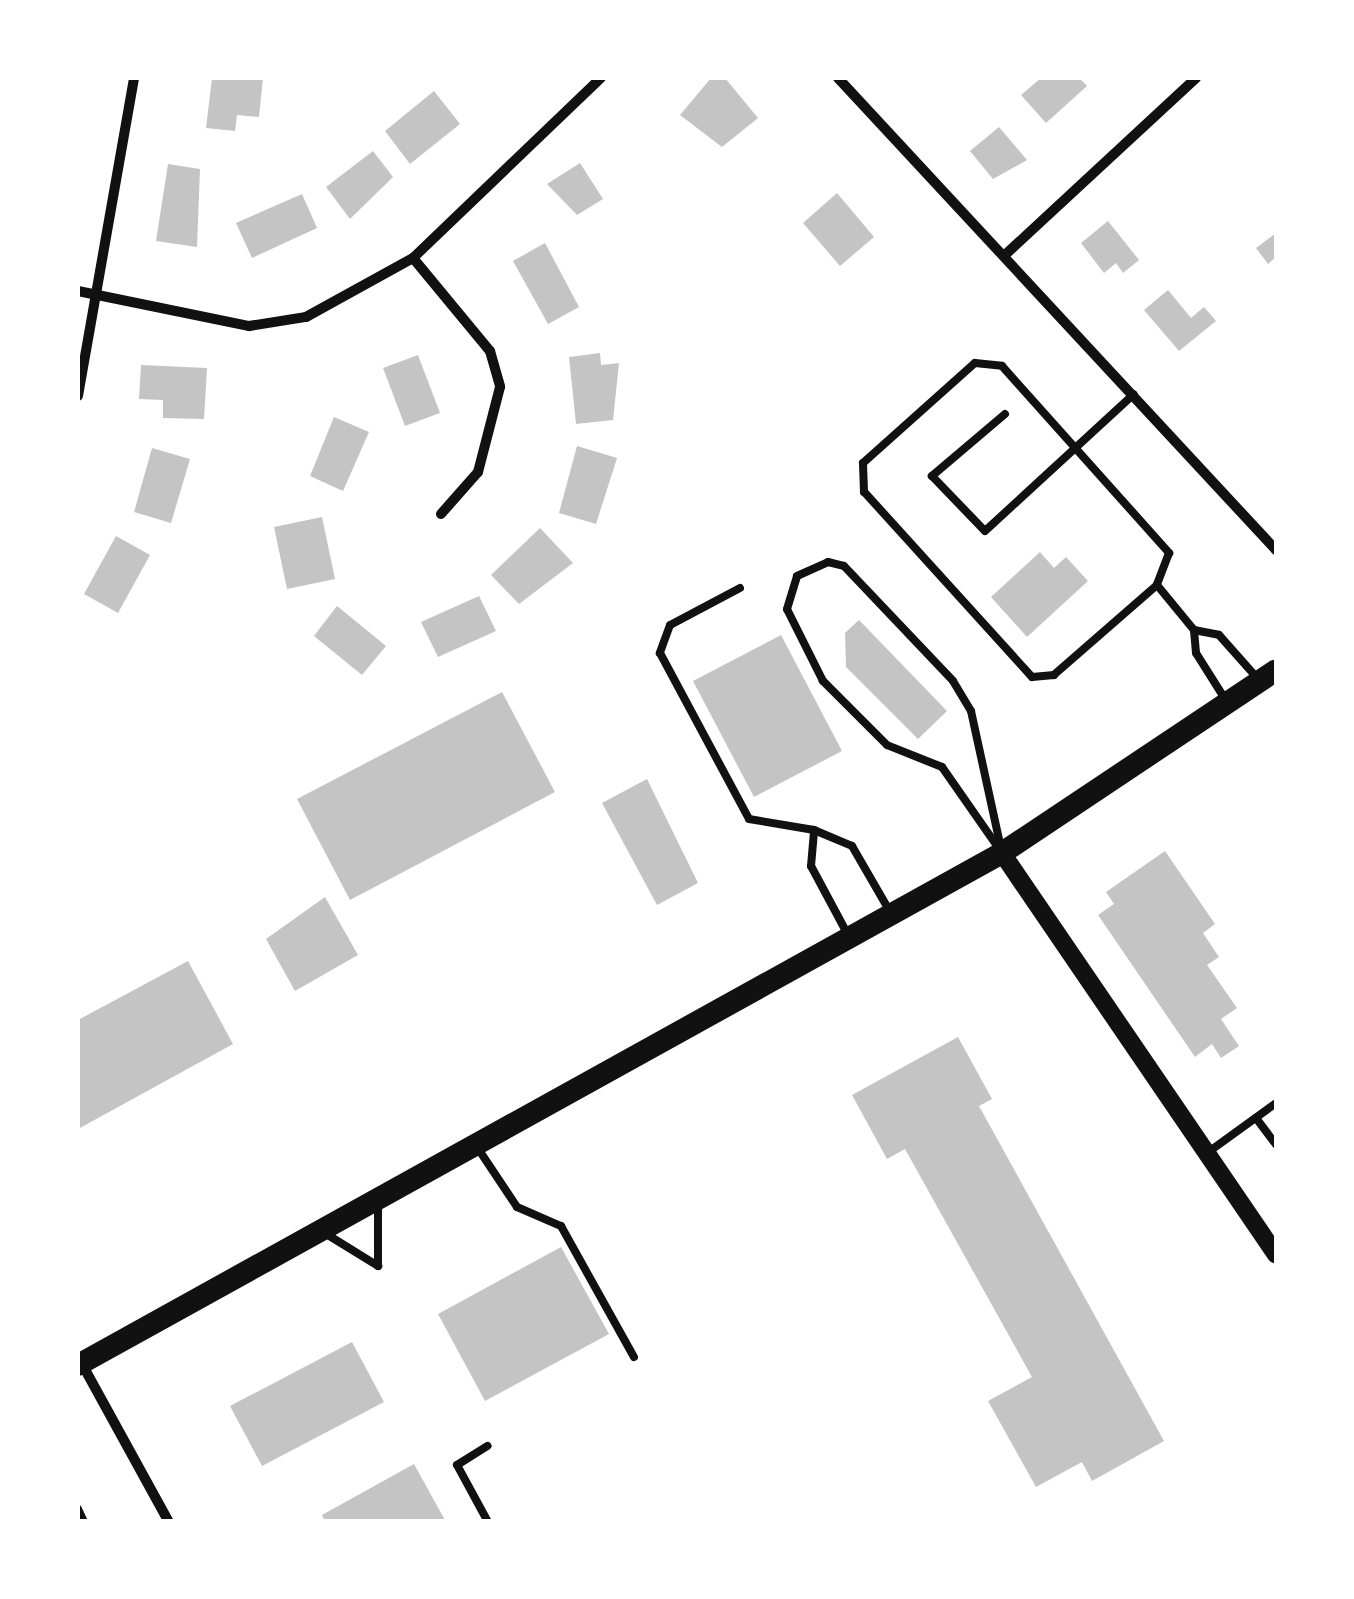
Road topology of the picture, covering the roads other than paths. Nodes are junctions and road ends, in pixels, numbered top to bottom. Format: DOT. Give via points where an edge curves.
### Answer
graph roads {
  1 [pos="134,78"];
  2 [pos="601,78"];
  3 [pos="838,78"];
  4 [pos="1196,78"];
  5 [pos="1006,254"];
  6 [pos="413,258"];
  7 [pos="78,292"];
  8 [pos="102,294"];
  9 [pos="1134,394"];
  10 [pos="78,396"];
  11 [pos="1005,414"];
  12 [pos="1076,447"];
  13 [pos="441,514"];
  14 [pos="1276,550"];
  15 [pos="1157,586"];
  16 [pos="740,588"];
  17 [pos="1194,630"];
  18 [pos="1268,676"];
  19 [pos="1228,705"];
  20 [pos="814,830"];
  21 [pos="1002,853"];
  22 [pos="891,914"];
  23 [pos="849,937"];
  24 [pos="1276,1103"];
  25 [pos="1256,1118"];
  26 [pos="474,1144"];
  27 [pos="1276,1145"];
  28 [pos="1207,1153"];
  29 [pos="378,1197"];
  30 [pos="319,1230"];
  31 [pos="1276,1255"];
  32 [pos="634,1357"];
  33 [pos="79,1361"];
  34 [pos="488,1446"];
  35 [pos="78,1509"];
  36 [pos="84,1522"];
  37 [pos="169,1522"];
  38 [pos="488,1522"];
  1 -- 8 [label="street"];
  2 -- 6 [label="street"];
  3 -- 5 [label="street"];
  4 -- 5 [label="street"];
  5 -- 9 [label="street"];
  6 -- 8 [label="street" via="306,318 249,326"];
  6 -- 13 [label="street" via="490,351 500,387 478,472"];
  7 -- 8 [label="street"];
  8 -- 10 [label="street"];
  9 -- 12 [label="lane"];
  9 -- 14 [label="street"];
  11 -- 12 [label="lane" via="932,476 985,530"];
  12 -- 15 [label="lane" via="1169,553"];
  12 -- 15 [label="lane" via="1002,366 974,364 863,464 864,492 1032,676 1054,675"];
  15 -- 17 [label="lane"];
  16 -- 20 [label="lane" via="670,625 660,652 749,819"];
  17 -- 18 [label="lane" via="1218,634"];
  17 -- 19 [label="lane" via="1196,653"];
  18 -- 19 [label="main road"];
  19 -- 21 [label="main road"];
  20 -- 22 [label="lane" via="852,846"];
  20 -- 23 [label="lane" via="811,866"];
  21 -- 21 [label="lane" via="971,711 953,681 844,566 797,576 787,609 823,681 888,745 942,767"];
  21 -- 22 [label="main road"];
  21 -- 28 [label="street"];
  22 -- 23 [label="main road"];
  23 -- 26 [label="main road"];
  24 -- 25 [label="lane"];
  25 -- 27 [label="lane"];
  25 -- 28 [label="lane"];
  26 -- 29 [label="main road"];
  26 -- 32 [label="lane" via="517,1207 561,1226"];
  28 -- 31 [label="street"];
  29 -- 30 [label="main road"];
  29 -- 30 [label="lane" via="378,1266"];
  30 -- 33 [label="main road"];
  33 -- 37 [label="street"];
  34 -- 38 [label="lane" via="457,1466"];
  35 -- 36 [label="lane"];
}
